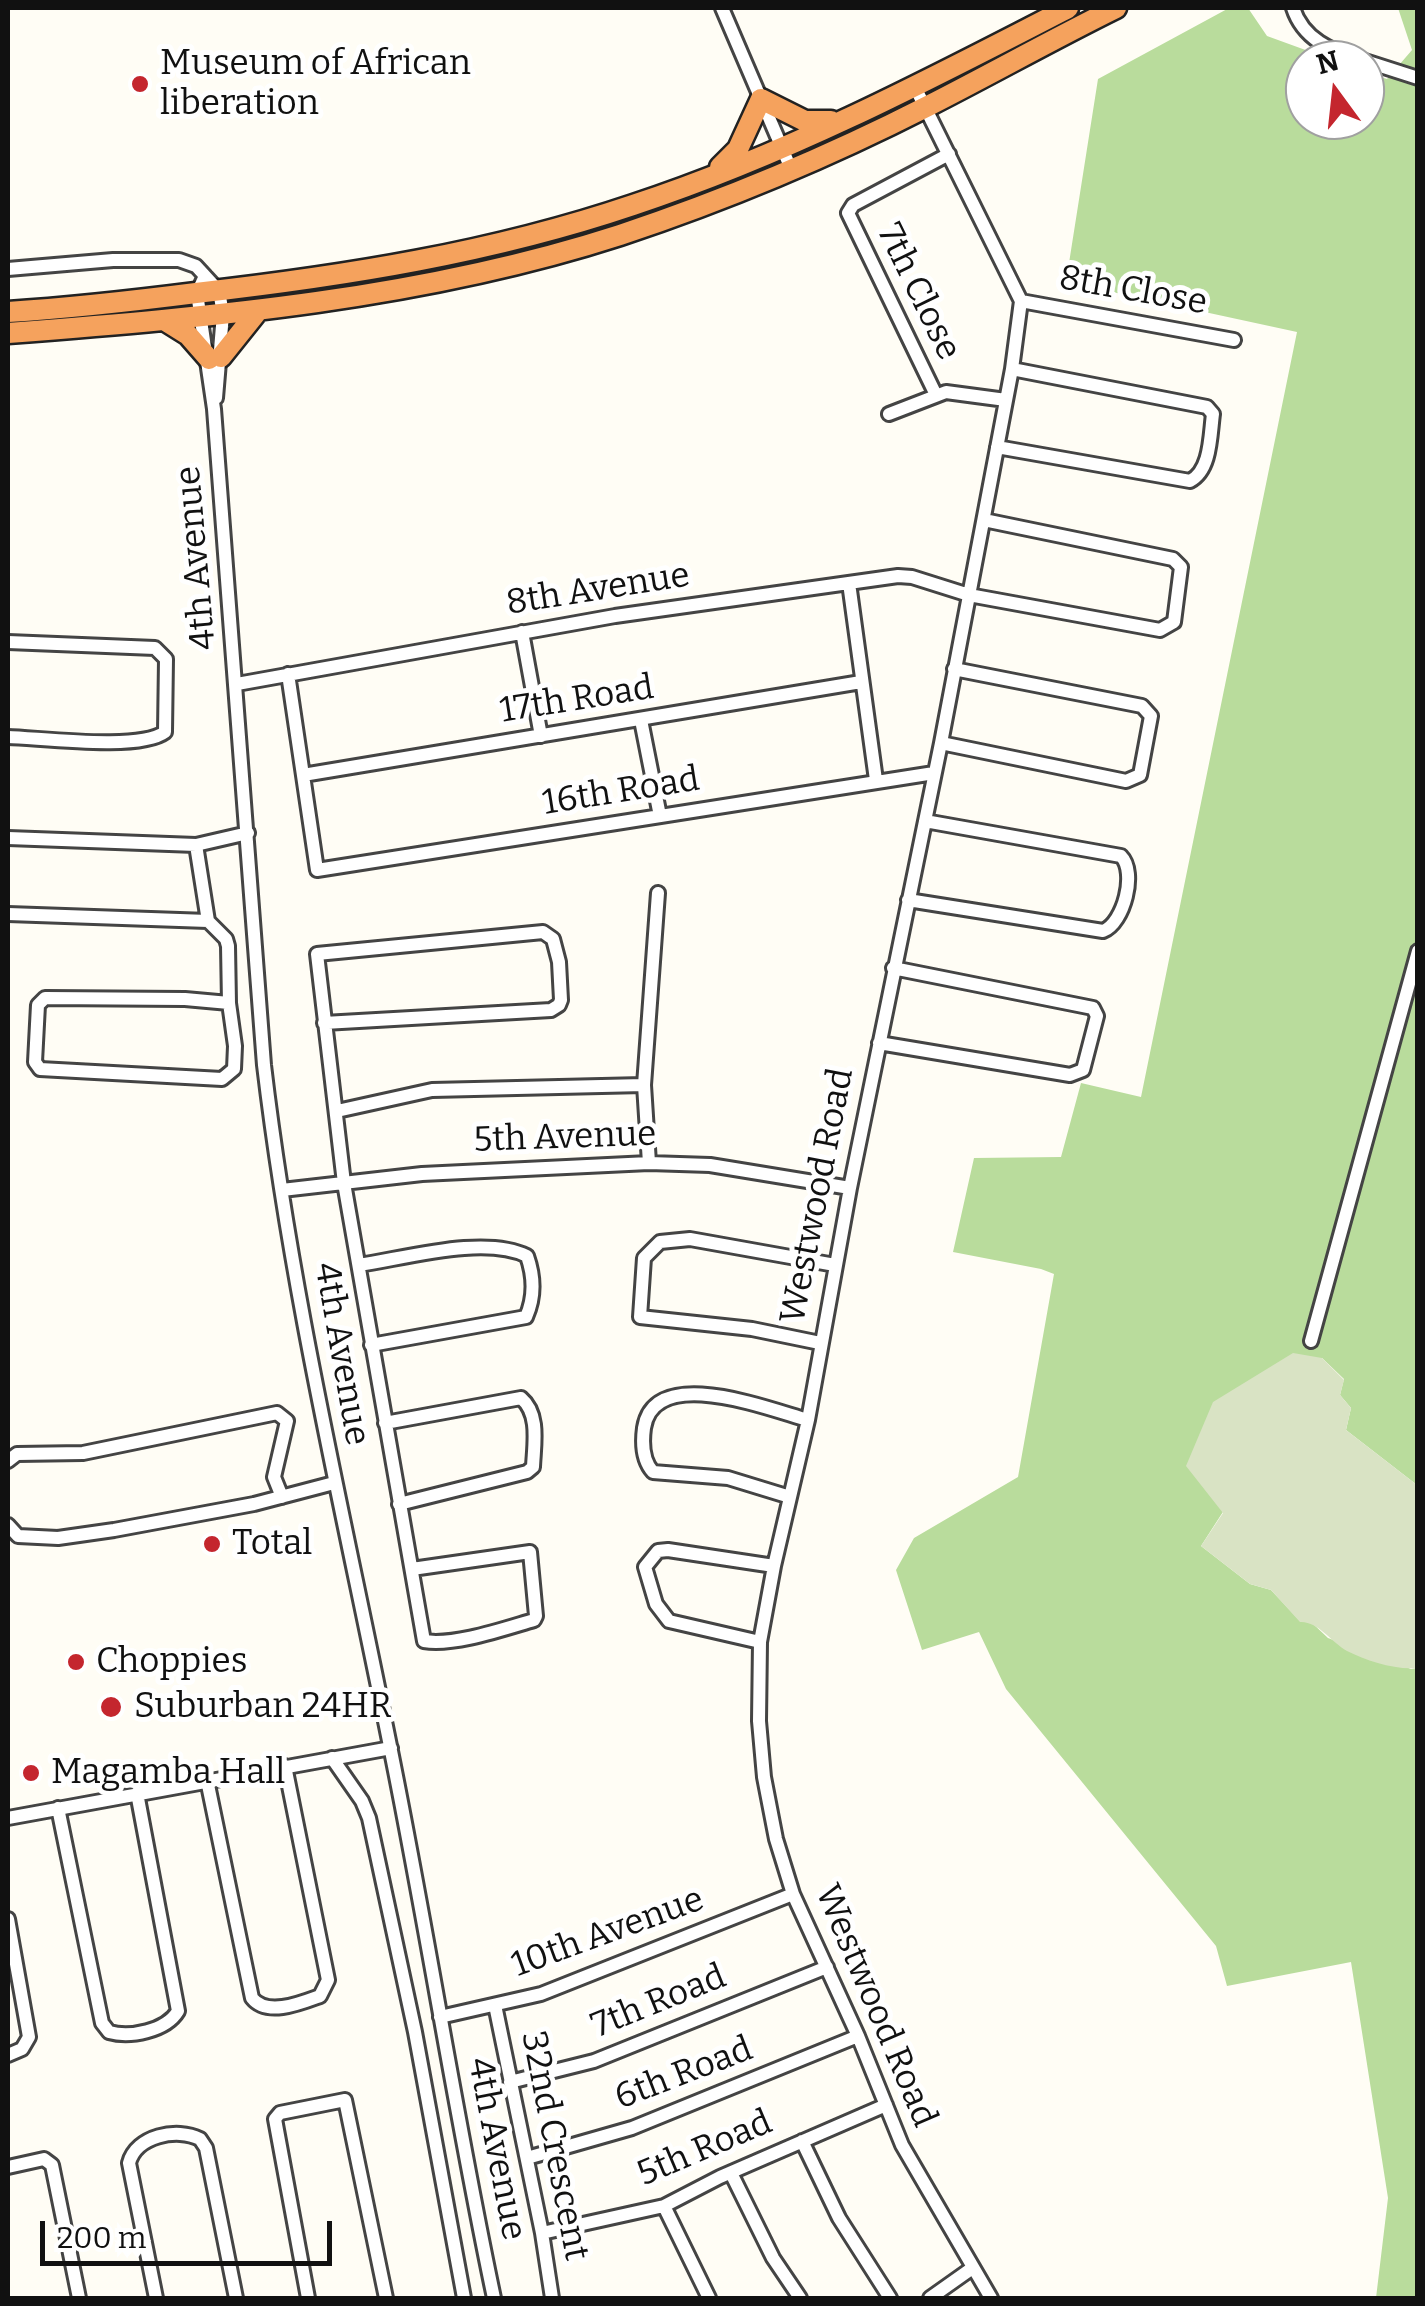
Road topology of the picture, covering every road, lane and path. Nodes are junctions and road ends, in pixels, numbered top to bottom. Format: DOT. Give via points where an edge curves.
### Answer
graph roads {
  1 [pos="722,8"];
  2 [pos="1068,8"];
  3 [pos="1116,8"];
  4 [pos="1293,8"];
  5 [pos="1315,40"];
  6 [pos="1385,68"];
  7 [pos="1418,78"];
  8 [pos="915,87"];
  9 [pos="761,99"];
  10 [pos="926,108"];
  11 [pos="842,120"];
  12 [pos="782,147"];
  13 [pos="949,154"];
  14 [pos="791,169"];
  15 [pos="713,174"];
  16 [pos="8,269"];
  17 [pos="207,287"];
  18 [pos="1020,301"];
  19 [pos="8,312"];
  20 [pos="257,312"];
  21 [pos="223,314"];
  22 [pos="200,317"];
  23 [pos="164,320"];
  24 [pos="8,334"];
  25 [pos="1234,340"];
  26 [pos="215,358"];
  27 [pos="1012,369"];
  28 [pos="936,395"];
  29 [pos="1006,400"];
  30 [pos="889,414"];
  31 [pos="997,447"];
  32 [pos="984,520"];
  33 [pos="849,583"];
  34 [pos="968,595"];
  35 [pos="522,632"];
  36 [pos="8,642"];
  37 [pos="954,668"];
  38 [pos="288,674"];
  39 [pos="861,682"];
  40 [pos="237,684"];
  41 [pos="641,720"];
  42 [pos="541,736"];
  43 [pos="8,737"];
  44 [pos="941,742"];
  45 [pos="934,773"];
  46 [pos="303,775"];
  47 [pos="876,780"];
  48 [pos="660,816"];
  49 [pos="925,821"];
  50 [pos="248,833"];
  51 [pos="8,838"];
  52 [pos="196,845"];
  53 [pos="658,892"];
  54 [pos="908,900"];
  55 [pos="8,914"];
  56 [pos="208,920"];
  57 [pos="1418,951"];
  58 [pos="893,968"];
  59 [pos="229,1003"];
  60 [pos="324,1024"];
  61 [pos="878,1043"];
  62 [pos="644,1086"];
  63 [pos="337,1111"];
  64 [pos="649,1163"];
  65 [pos="344,1183"];
  66 [pos="850,1188"];
  67 [pos="282,1190"];
  68 [pos="359,1265"];
  69 [pos="835,1265"];
  70 [pos="1310,1341"];
  71 [pos="820,1343"];
  72 [pos="371,1345"];
  73 [pos="808,1420"];
  74 [pos="385,1423"];
  75 [pos="8,1462"];
  76 [pos="334,1483"];
  77 [pos="282,1497"];
  78 [pos="790,1497"];
  79 [pos="399,1504"];
  80 [pos="8,1525"];
  81 [pos="774,1566"];
  82 [pos="412,1569"];
  83 [pos="760,1642"];
  84 [pos="390,1748"];
  85 [pos="332,1758"];
  86 [pos="285,1766"];
  87 [pos="207,1780"];
  88 [pos="137,1793"];
  89 [pos="58,1808"];
  90 [pos="8,1818"];
  91 [pos="794,1894"];
  92 [pos="8,1919"];
  93 [pos="827,1967"];
  94 [pos="495,2005"];
  95 [pos="440,2018"];
  96 [pos="858,2036"];
  97 [pos="8,2055"];
  98 [pos="510,2082"];
  99 [pos="886,2106"];
  100 [pos="802,2141"];
  101 [pos="527,2158"];
  102 [pos="8,2167"];
  103 [pos="731,2173"];
  104 [pos="664,2206"];
  105 [pos="542,2233"];
  106 [pos="972,2268"];
  107 [pos="80,2298"];
  108 [pos="156,2298"];
  109 [pos="236,2298"];
  110 [pos="308,2298"];
  111 [pos="386,2298"];
  112 [pos="464,2298"];
  113 [pos="494,2298"];
  114 [pos="552,2298"];
  115 [pos="710,2298"];
  116 [pos="800,2298"];
  117 [pos="890,2298"];
  118 [pos="930,2298"];
  119 [pos="991,2298"];
  1 -- 9 [label="street"];
  2 -- 8 [label="highway"];
  3 -- 10 [label="highway"];
  4 -- 5 [label="street"];
  6 -- 7 [label="street"];
  8 -- 10 [label="street"];
  8 -- 11 [label="highway"];
  9 -- 11 [label="highway" via="805,121"];
  9 -- 12 [label="street"];
  9 -- 15 [label="highway" via="738,149"];
  10 -- 13 [label="street"];
  10 -- 14 [label="highway"];
  11 -- 12 [label="highway"];
  12 -- 14 [label="street"];
  12 -- 15 [label="highway"];
  13 -- 18 [label="street"];
  13 -- 28 [label="street, 7th Close" via="853,204 848,213"];
  14 -- 20 [label="highway" via="563,251 423,285"];
  15 -- 17 [label="highway" via="632,206 479,248 359,273"];
  16 -- 17 [label="street" via="178,260 196,266"];
  17 -- 19 [label="highway"];
  17 -- 21 [label="street"];
  17 -- 22 [label="street"];
  18 -- 25 [label="street, 8th Close"];
  18 -- 27 [label="street, Westwood Road"];
  20 -- 21 [label="highway"];
  20 -- 26 [label="highway"];
  21 -- 22 [label="highway"];
  21 -- 26 [label="street"];
  22 -- 23 [label="highway"];
  22 -- 26 [label="street"];
  23 -- 24 [label="highway"];
  23 -- 26 [label="highway"];
  26 -- 40 [label="street, 4th Avenue"];
  27 -- 29 [label="street, Westwood Road"];
  27 -- 31 [label="street" via="1207,408 1213,414 1205,463 1190,481"];
  28 -- 29 [label="street"];
  28 -- 30 [label="street"];
  29 -- 31 [label="street, Westwood Road"];
  31 -- 32 [label="street, Westwood Road"];
  32 -- 34 [label="street, Westwood Road"];
  32 -- 34 [label="street, 8th Avenue" via="1173,559 1181,566 1177,608 1174,622 1160,630"];
  33 -- 34 [label="street, 8th Avenue" via="906,576"];
  33 -- 35 [label="street, 8th Avenue"];
  33 -- 39 [label="street"];
  34 -- 37 [label="street, Westwood Road"];
  35 -- 38 [label="street, 8th Avenue"];
  35 -- 42 [label="street"];
  36 -- 43 [label="street" via="155,648 166,659 160,736 139,743"];
  37 -- 44 [label="street, Westwood Road"];
  37 -- 44 [label="street" via="1142,706 1151,716 1145,757 1140,776 1126,781"];
  38 -- 40 [label="street, 8th Avenue"];
  38 -- 46 [label="street"];
  39 -- 41 [label="street, 17th Road"];
  39 -- 47 [label="street"];
  40 -- 50 [label="street, 4th Avenue"];
  41 -- 42 [label="street, 17th Road"];
  41 -- 48 [label="street"];
  42 -- 46 [label="street, 17th Road"];
  44 -- 45 [label="street, Westwood Road"];
  45 -- 47 [label="street, 16th Road"];
  45 -- 49 [label="street, Westwood Road"];
  46 -- 48 [label="street, 16th Road" via="317,870"];
  47 -- 48 [label="street, 16th Road"];
  49 -- 54 [label="street, Westwood Road"];
  49 -- 54 [label="street" via="1121,856 1128,866 1127,889 1116,920 1103,931"];
  50 -- 52 [label="street"];
  50 -- 67 [label="street, 4th Avenue" via="264,1065"];
  51 -- 52 [label="street"];
  52 -- 56 [label="street"];
  53 -- 62 [label="street"];
  54 -- 58 [label="street, Westwood Road"];
  55 -- 56 [label="street"];
  56 -- 59 [label="street" via="228,946"];
  57 -- 70 [label="street"];
  58 -- 61 [label="street, Westwood Road"];
  58 -- 61 [label="street" via="1093,1008 1097,1016 1083,1070 1070,1075"];
  59 -- 59 [label="street" via="234,1069 222,1079 40,1069 35,1062 38,1006 45,998"];
  60 -- 60 [label="street" via="317,954 543,932 553,939 560,1000 547,1011"];
  60 -- 63 [label="street"];
  61 -- 66 [label="street, Westwood Road"];
  62 -- 63 [label="street" via="432,1090"];
  62 -- 64 [label="street"];
  63 -- 65 [label="street"];
  64 -- 65 [label="street, 5th Avenue"];
  64 -- 66 [label="street, 5th Avenue" via="710,1165"];
  65 -- 67 [label="street, 5th Avenue"];
  65 -- 68 [label="street"];
  66 -- 69 [label="street, Westwood Road"];
  67 -- 76 [label="street, 4th Avenue"];
  68 -- 72 [label="street"];
  68 -- 72 [label="street" via="509,1248 527,1256 531,1268 526,1318"];
  69 -- 71 [label="street, Westwood Road"];
  69 -- 71 [label="street" via="690,1239 660,1242 644,1258 640,1317"];
  71 -- 73 [label="street, Westwood Road"];
  72 -- 74 [label="street"];
  73 -- 78 [label="street, Westwood Road"];
  73 -- 78 [label="street" via="701,1395 674,1395 648,1411 644,1451 654,1472 728,1478"];
  74 -- 79 [label="street"];
  74 -- 79 [label="street" via="521,1398 533,1416 533,1466 527,1472"];
  75 -- 77 [label="street" via="16,1454 82,1453 276,1413 287,1421 274,1477"];
  76 -- 77 [label="street"];
  76 -- 84 [label="street, 4th Avenue"];
  77 -- 80 [label="street" via="58,1538 18,1536"];
  78 -- 81 [label="street, Westwood Road"];
  79 -- 82 [label="street"];
  81 -- 83 [label="street, Westwood Road"];
  81 -- 83 [label="street" via="668,1550 645,1566 656,1604 669,1621"];
  82 -- 82 [label="street" via="424,1641 534,1620 530,1552"];
  83 -- 91 [label="street, Westwood Road" via="764,1776"];
  84 -- 85 [label="street"];
  84 -- 95 [label="street, 4th Avenue"];
  85 -- 86 [label="street"];
  85 -- 112 [label="street" via="370,1818"];
  86 -- 87 [label="street"];
  86 -- 87 [label="street" via="328,1980 320,1996 282,2006 266,2008 252,1998"];
  87 -- 88 [label="street"];
  88 -- 89 [label="street"];
  88 -- 89 [label="street" via="178,2012 164,2025 121,2036 102,2023"];
  89 -- 90 [label="street"];
  91 -- 93 [label="street, Westwood Road"];
  91 -- 94 [label="street, 10th Avenue" via="541,1994"];
  92 -- 97 [label="street" via="29,2038"];
  93 -- 96 [label="street, Westwood Road"];
  93 -- 98 [label="street, 7th Road" via="594,2061"];
  94 -- 95 [label="street, 10th Avenue"];
  94 -- 98 [label="street, 32nd Crescent"];
  95 -- 113 [label="street, 4th Avenue"];
  96 -- 99 [label="street, Westwood Road"];
  96 -- 101 [label="street, 6th Road" via="632,2128"];
  98 -- 101 [label="street, 32nd Crescent"];
  99 -- 100 [label="street, 5th Road"];
  99 -- 106 [label="street, Westwood Road"];
  100 -- 103 [label="street, 5th Road"];
  100 -- 117 [label="street" via="839,2218"];
  101 -- 105 [label="street, 32nd Crescent"];
  102 -- 107 [label="street" via="44,2159 52,2164"];
  103 -- 104 [label="street, 5th Road"];
  103 -- 116 [label="street"];
  104 -- 105 [label="street, 5th Road"];
  104 -- 115 [label="street"];
  105 -- 114 [label="street, 32nd Crescent"];
  106 -- 118 [label="street"];
  106 -- 119 [label="street, Westwood Road"];
  108 -- 109 [label="street" via="129,2163 138,2144 182,2135 200,2139 206,2148"];
  110 -- 111 [label="street" via="275,2119 345,2100"];
}
